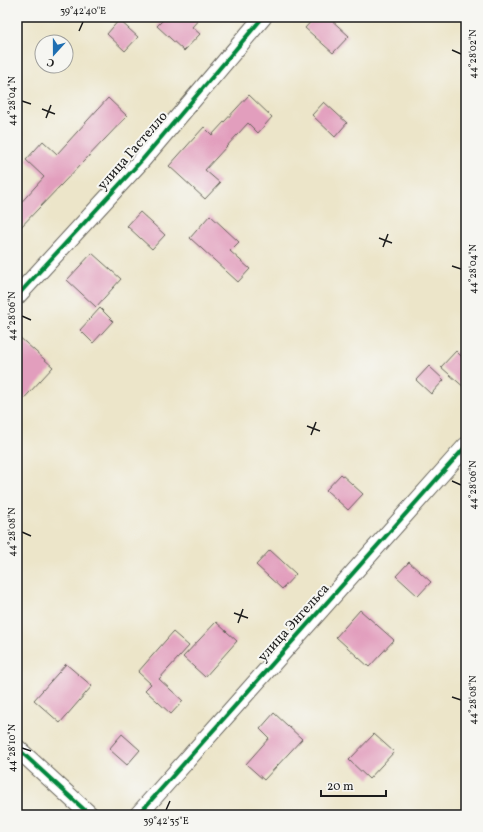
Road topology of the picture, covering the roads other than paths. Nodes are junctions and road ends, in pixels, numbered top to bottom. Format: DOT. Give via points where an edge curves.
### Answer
graph roads {
  1 [pos="262,17"];
  2 [pos="17,296"];
  3 [pos="466,446"];
  4 [pos="17,748"];
  5 [pos="90,815"];
  6 [pos="138,815"];
  1 -- 2 [label="street, улица Гастелло" via="142,160"];
  3 -- 6 [label="street, улица Энгельса"];
  4 -- 5 [label="street"];
}
